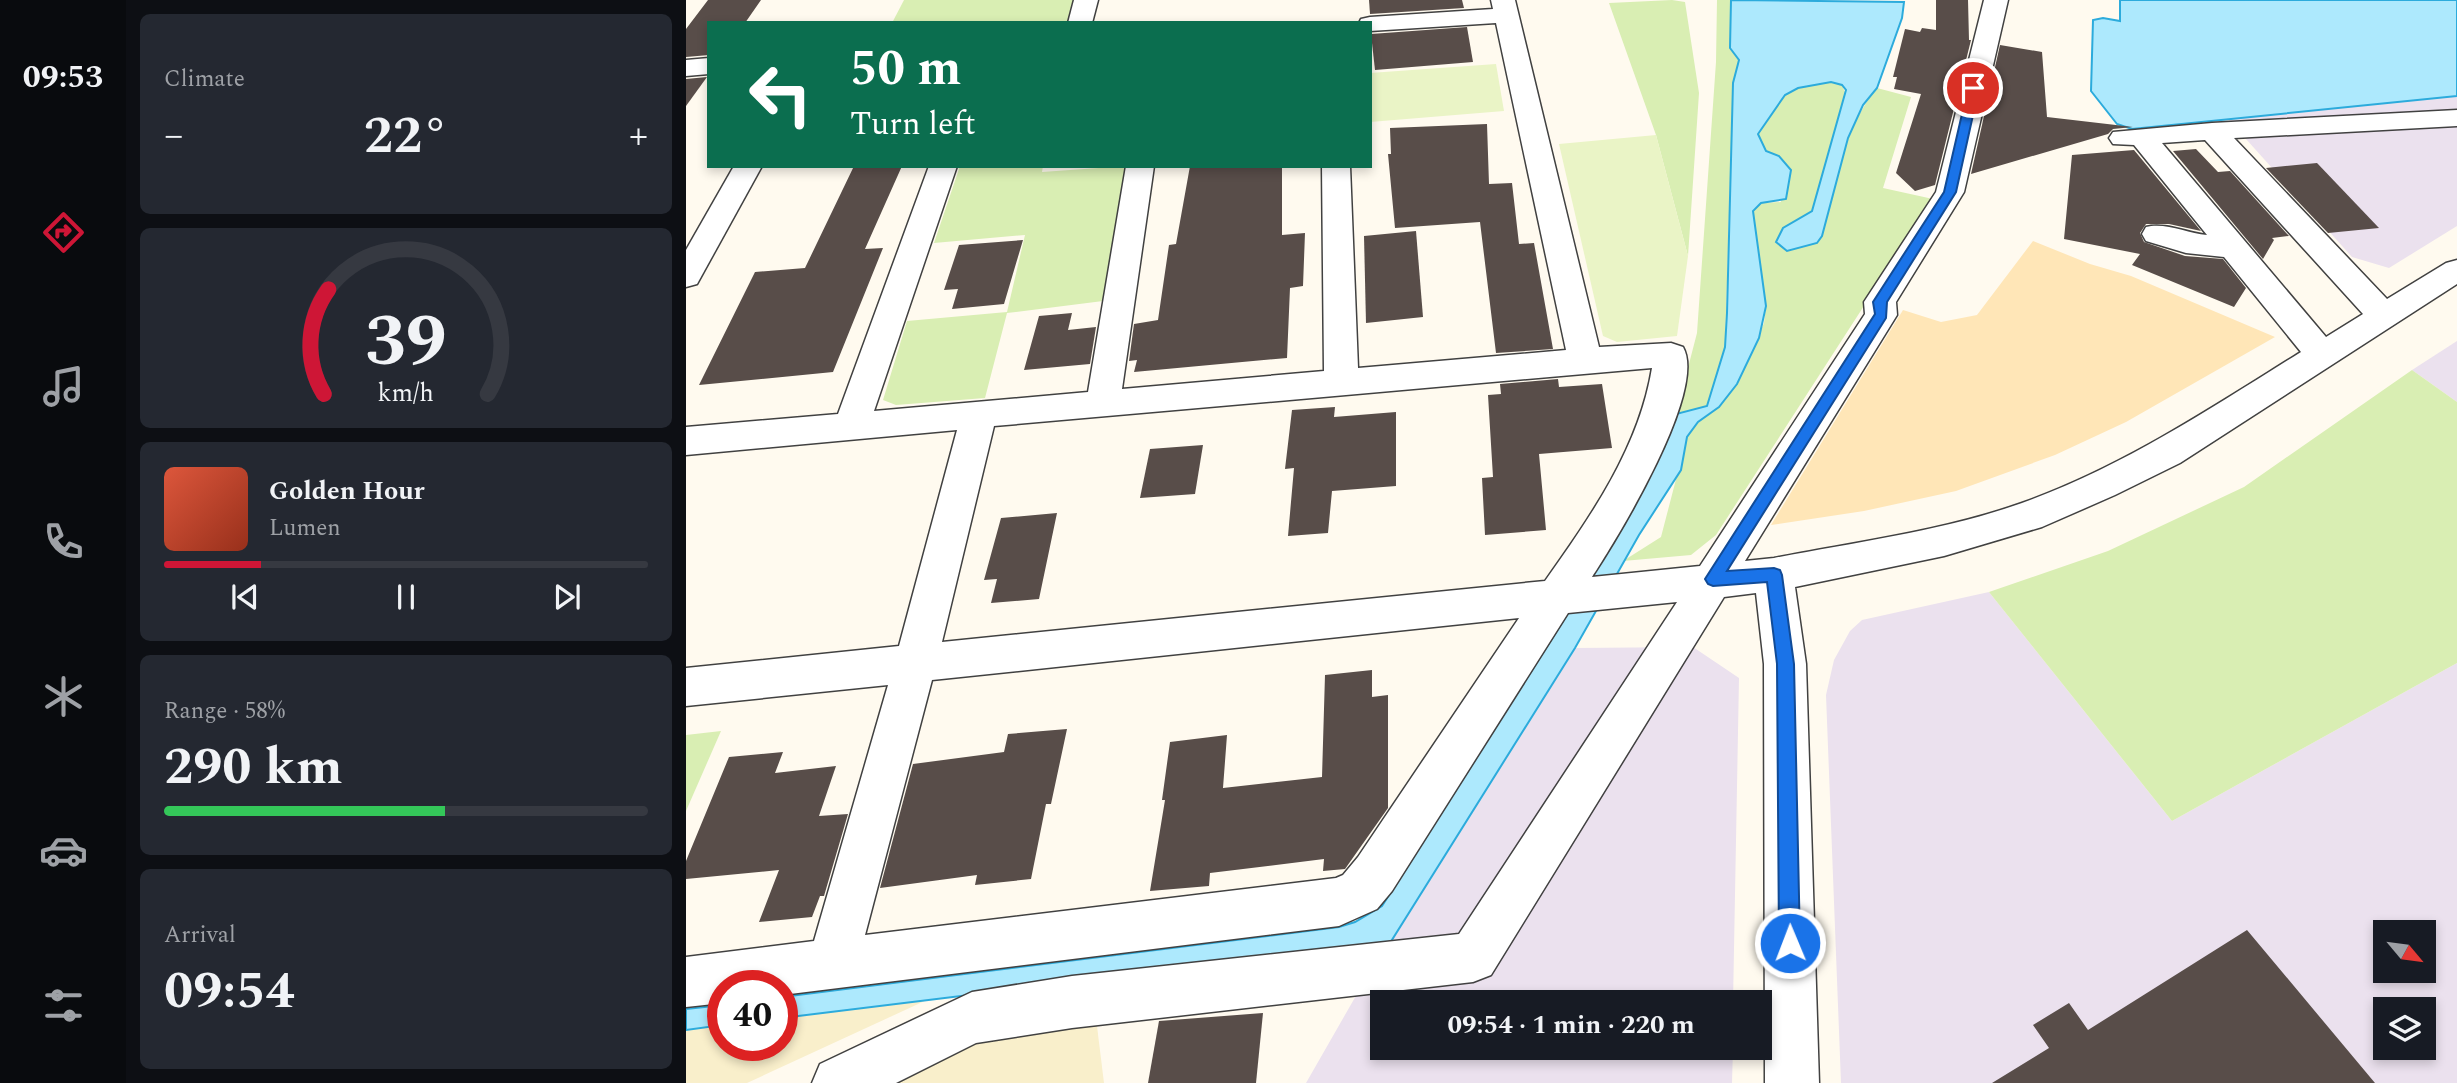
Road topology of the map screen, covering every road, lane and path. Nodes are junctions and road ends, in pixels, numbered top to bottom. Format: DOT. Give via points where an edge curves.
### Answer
graph roads {
  1 [pos="1086,0"];
  2 [pos="1996,0"];
  3 [pos="1504,8"];
  4 [pos="1081,21"];
  5 [pos="1372,24"];
  6 [pos="707,66"];
  7 [pos="686,68"];
  8 [pos="2457,118"];
  9 [pos="2212,131"];
  10 [pos="747,168"];
  11 [pos="942,168"];
  12 [pos="1140,168"];
  13 [pos="1336,168"];
  14 [pos="2157,234"];
  15 [pos="2233,248"];
  16 [pos="2457,270"];
  17 [pos="686,277"];
  18 [pos="2385,317"];
  19 [pos="2323,356"];
  20 [pos="1585,360"];
  21 [pos="1341,382"];
  22 [pos="1103,403"];
  23 [pos="979,414"];
  24 [pos="852,425"];
  25 [pos="686,441"];
  26 [pos="1774,575"];
  27 [pos="1713,579"];
  28 [pos="1560,595"];
  29 [pos="916,662"];
  30 [pos="686,687"];
  31 [pos="832,963"];
  32 [pos="686,982"];
  33 [pos="839,1083"];
  34 [pos="1792,1083"];
  1 -- 4 [label="street"];
  2 -- 27 [label="street" via="1950,192 1880,302 1881,314"];
  3 -- 5 [label="street"];
  3 -- 20 [label="street"];
  6 -- 7 [label="street"];
  8 -- 9 [label="street"];
  9 -- 15 [label="street" via="2132,138"];
  9 -- 18 [label="street"];
  10 -- 17 [label="street"];
  11 -- 24 [label="street"];
  12 -- 22 [label="street"];
  13 -- 21 [label="street"];
  14 -- 15 [label="street" via="2186,243"];
  15 -- 19 [label="street"];
  16 -- 18 [label="street"];
  18 -- 19 [label="street"];
  19 -- 26 [label="street" via="2167,453 2029,516 1944,540"];
  20 -- 21 [label="street"];
  20 -- 28 [label="street" via="1671,355 1658,414 1639,460"];
  21 -- 22 [label="street"];
  22 -- 23 [label="street"];
  23 -- 24 [label="street"];
  23 -- 29 [label="street"];
  24 -- 25 [label="street"];
  26 -- 27 [label="street"];
  26 -- 34 [label="street" via="1785,664"];
  27 -- 28 [label="street"];
  27 -- 33 [label="street" via="1473,957 1072,1002 972,1018"];
  28 -- 29 [label="street"];
  28 -- 31 [label="street" via="1360,892 1339,902"];
  29 -- 30 [label="street"];
  29 -- 31 [label="street"];
  31 -- 32 [label="street"];
}
